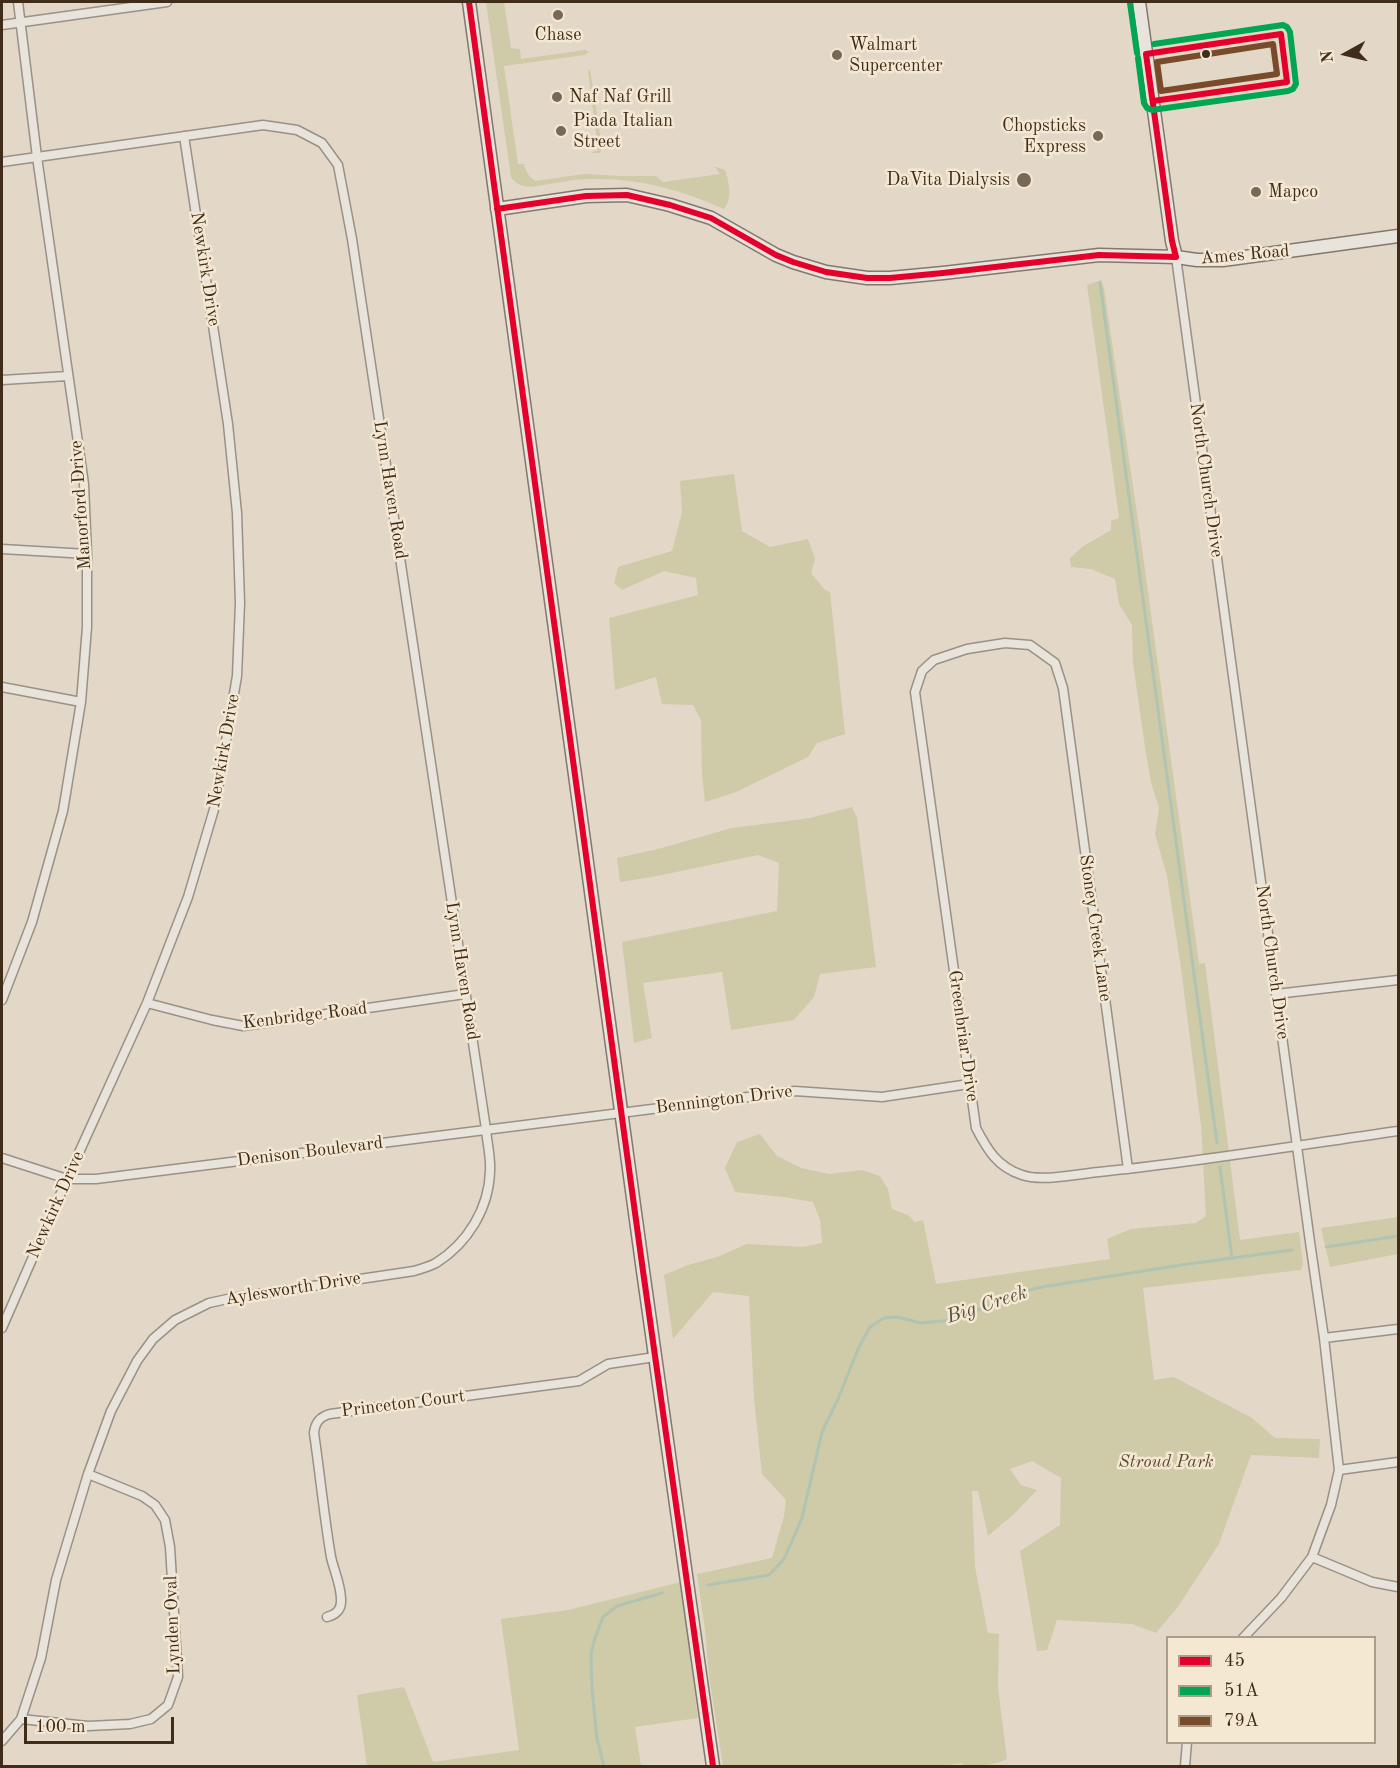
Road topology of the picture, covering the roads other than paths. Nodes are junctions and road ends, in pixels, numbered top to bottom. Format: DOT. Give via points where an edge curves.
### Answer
graph roads {
  1 [pos="18,2"];
  2 [pos="166,2"];
  3 [pos="469,2"];
  4 [pos="1139,2"];
  5 [pos="21,22"];
  6 [pos="2,25"];
  7 [pos="184,136"];
  8 [pos="38,156"];
  9 [pos="2,162"];
  10 [pos="497,209"];
  11 [pos="1398,236"];
  12 [pos="1176,257"];
  13 [pos="68,376"];
  14 [pos="2,380"];
  15 [pos="2,549"];
  16 [pos="87,554"];
  17 [pos="2,687"];
  18 [pos="1063,688"];
  19 [pos="81,702"];
  20 [pos="1398,980"];
  21 [pos="465,993"];
  22 [pos="1276,994"];
  23 [pos="2,1000"];
  24 [pos="147,1002"];
  25 [pos="969,1083"];
  26 [pos="622,1112"];
  27 [pos="486,1129"];
  28 [pos="1398,1131"];
  29 [pos="1298,1145"];
  30 [pos="2,1158"];
  31 [pos="1128,1169"];
  32 [pos="66,1179"];
  33 [pos="2,1328"];
  34 [pos="1398,1329"];
  35 [pos="1324,1338"];
  36 [pos="655,1357"];
  37 [pos="1398,1462"];
  38 [pos="1340,1470"];
  39 [pos="88,1474"];
  40 [pos="1312,1557"];
  41 [pos="1398,1587"];
  42 [pos="327,1617"];
  43 [pos="1245,1636"];
  44 [pos="21,1719"];
  45 [pos="2,1741"];
  46 [pos="1187,1744"];
  47 [pos="713,1767"];
  48 [pos="1185,1767"];
  1 -- 5 [label="street, Manorford Drive"];
  2 -- 5 [label="street"];
  3 -- 10 [label="main road"];
  4 -- 12 [label="main road"];
  5 -- 6 [label="street"];
  5 -- 8 [label="street, Manorford Drive"];
  7 -- 8 [label="street, Lynn Haven Road"];
  7 -- 21 [label="street, Lynn Haven Road" via="262,125 297,130 322,143 338,165"];
  7 -- 24 [label="street, Newkirk Drive" via="228,424 237,513 237,676 215,806 188,897"];
  8 -- 9 [label="street, Lynn Haven Road"];
  8 -- 13 [label="street, Manorford Drive"];
  10 -- 12 [label="main road, Ames Road" via="586,196 627,195 711,218 793,262 867,278 1099,255"];
  10 -- 26 [label="main road"];
  11 -- 12 [label="main road, Ames Road" via="1223,260"];
  12 -- 22 [label="street, North Church Drive"];
  13 -- 14 [label="street"];
  13 -- 16 [label="street, Manorford Drive" via="84,484"];
  15 -- 16 [label="street"];
  16 -- 19 [label="street, Manorford Drive"];
  17 -- 19 [label="street"];
  18 -- 25 [label="street, Greenbriar Drive" via="1055,663 1030,645 1005,643 967,649 934,660 922,671 915,692"];
  18 -- 31 [label="street, Stoney Creek Lane"];
  19 -- 23 [label="street, Manorford Drive" via="63,811 32,922"];
  20 -- 22 [label="street"];
  21 -- 24 [label="street, Kenbridge Road" via="243,1026"];
  21 -- 27 [label="street, Lynn Haven Road"];
  22 -- 29 [label="street, North Church Drive"];
  24 -- 32 [label="street, Newkirk Drive"];
  25 -- 26 [label="street, Bennington Drive" via="882,1097 795,1091"];
  25 -- 31 [label="street, Greenbriar Drive" via="976,1128 990,1153 1005,1168 1024,1176 1046,1177"];
  26 -- 27 [label="street, Denison Boulevard"];
  26 -- 36 [label="main road"];
  27 -- 32 [label="street, Denison Boulevard" via="96,1179"];
  27 -- 39 [label="street, Aylesworth Drive" via="490,1170 486,1198 477,1221 459,1245 435,1263 414,1271 232,1298 209,1303 175,1320 153,1339 137,1361 111,1411"];
  28 -- 29 [label="street, Greenbriar Drive"];
  29 -- 31 [label="street, Greenbriar Drive"];
  29 -- 35 [label="street, North Church Drive"];
  30 -- 32 [label="street, Denison Boulevard"];
  32 -- 33 [label="street, Newkirk Drive"];
  34 -- 35 [label="street"];
  35 -- 38 [label="street, North Church Drive"];
  36 -- 42 [label="street, Princeton Court" via="611,1363 579,1381 321,1417 314,1433 331,1558 341,1598 338,1611"];
  36 -- 47 [label="main road"];
  37 -- 38 [label="street"];
  38 -- 40 [label="street, North Church Drive"];
  39 -- 44 [label="street, Aylesworth Drive" via="56,1580 41,1658"];
  39 -- 44 [label="street, Lynden Oval" via="142,1496 155,1505 165,1520 178,1677 168,1705 151,1719 88,1726"];
  40 -- 41 [label="street" via="1372,1582"];
  40 -- 43 [label="street, North Church Drive"];
  44 -- 45 [label="street, Aylesworth Drive"];
  46 -- 48 [label="street"];
}
